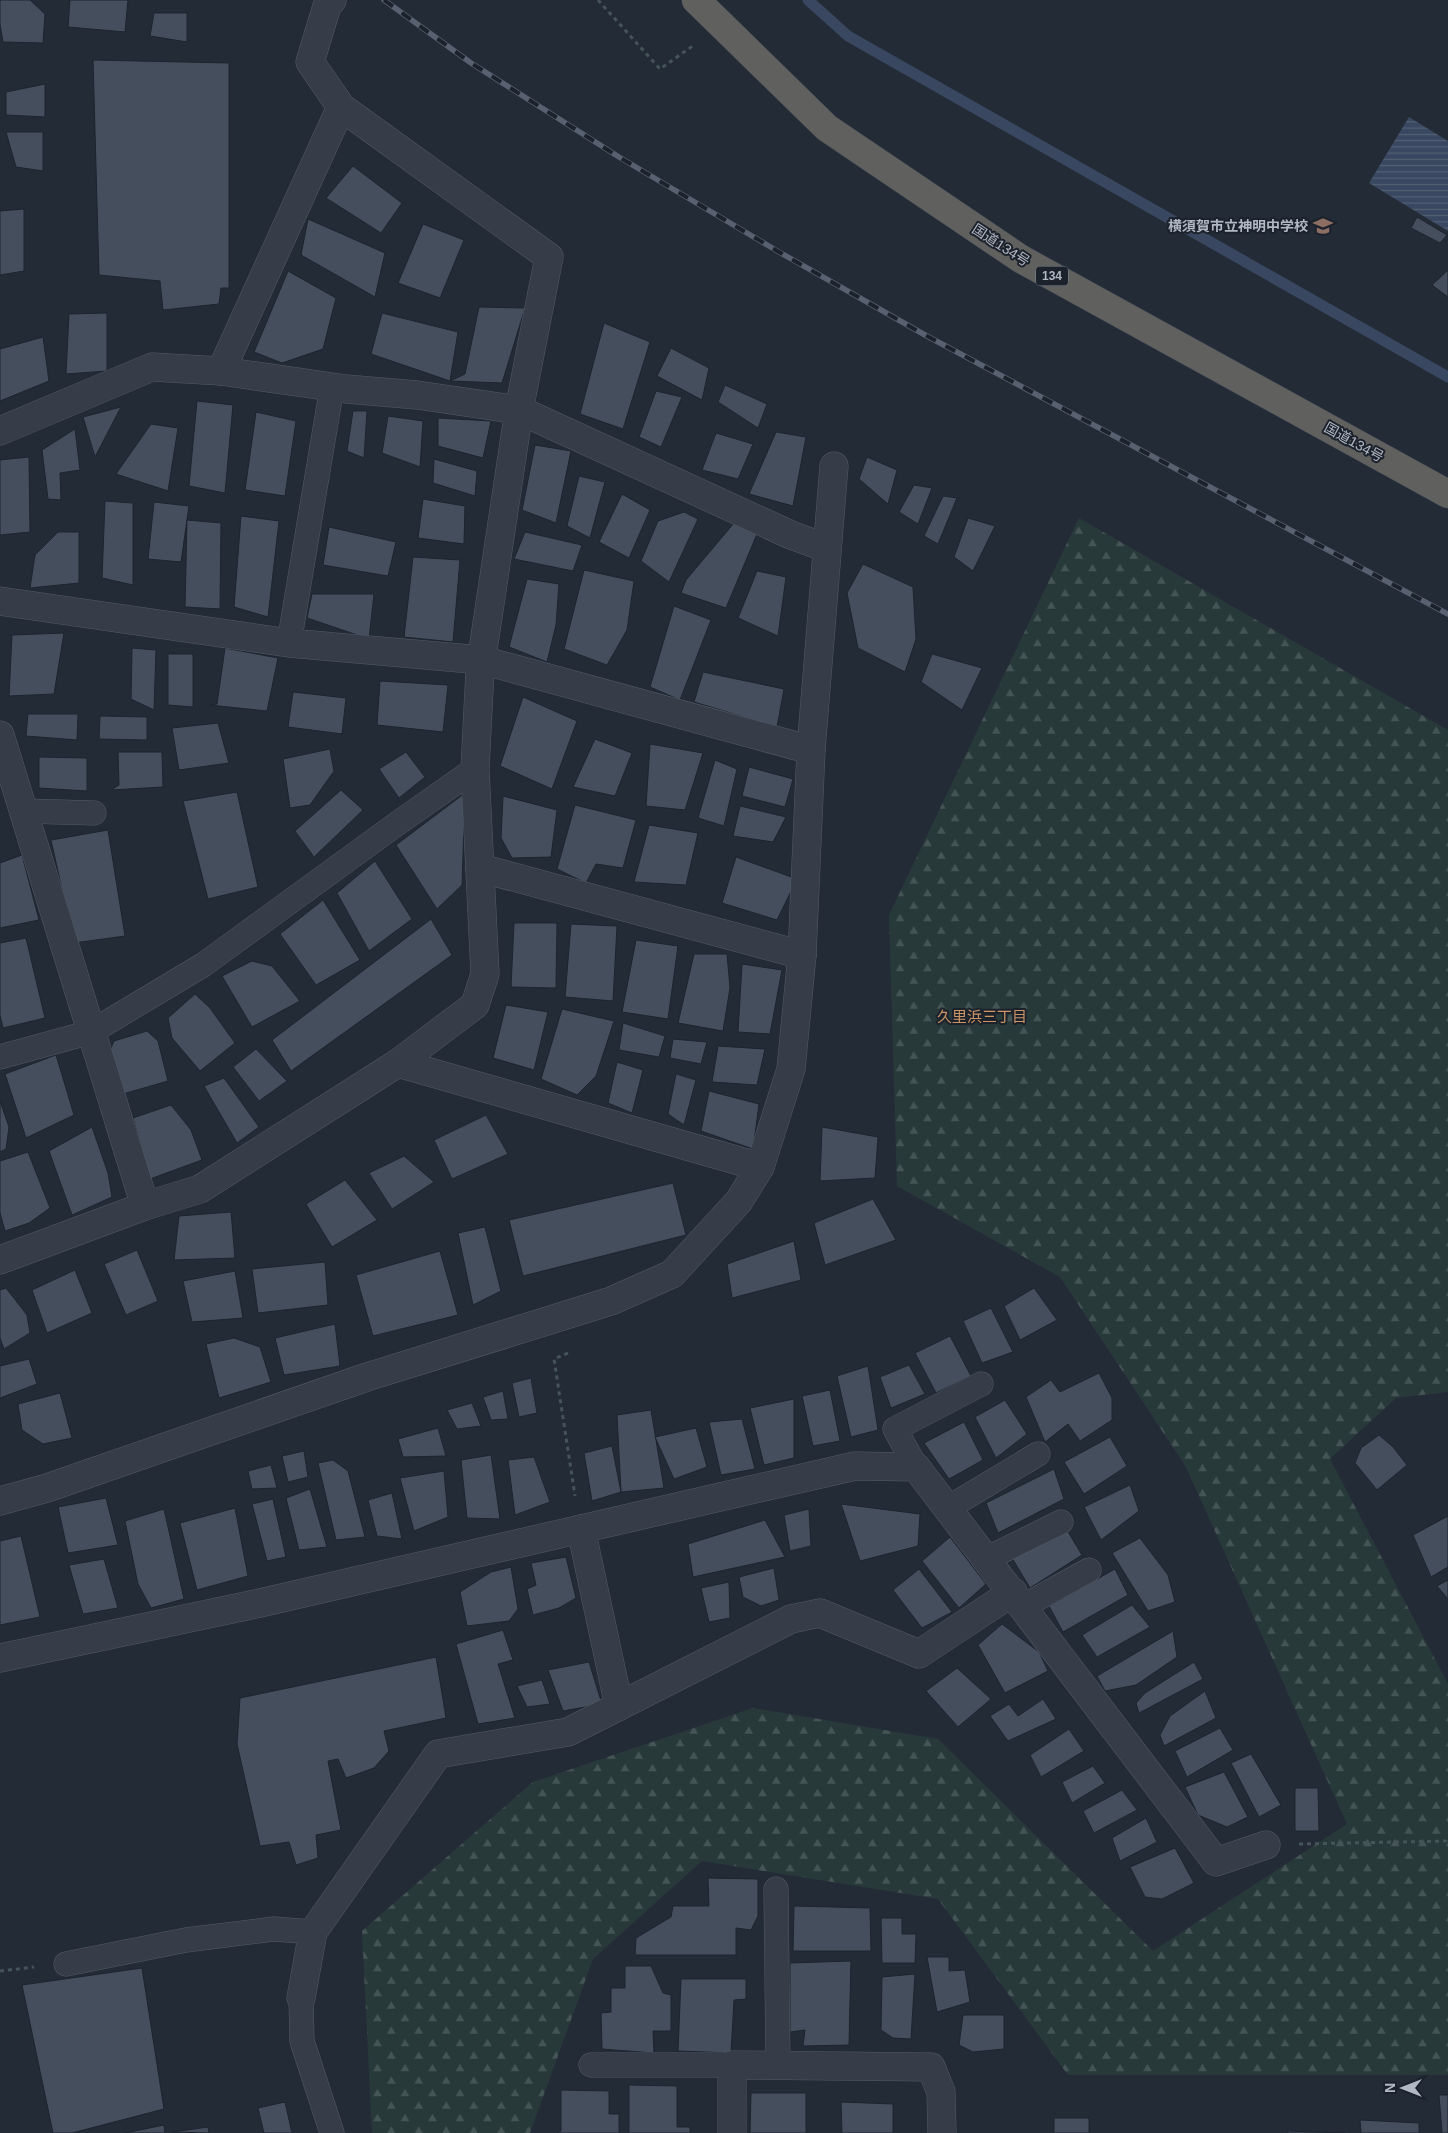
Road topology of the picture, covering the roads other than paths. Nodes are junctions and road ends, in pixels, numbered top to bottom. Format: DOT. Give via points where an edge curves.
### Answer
graph roads {
  1 [pos="696,0"];
  2 [pos="327,2"];
  3 [pos="340,106"];
  4 [pos="222,372"];
  5 [pos="332,386"];
  6 [pos="519,410"];
  7 [pos="0,431"];
  8 [pos="834,466"];
  9 [pos="1448,494"];
  10 [pos="826,548"];
  11 [pos="0,601"];
  12 [pos="288,643"];
  13 [pos="482,660"];
  14 [pos="811,750"];
  15 [pos="2,751"];
  16 [pos="475,768"];
  17 [pos="24,811"];
  18 [pos="94,813"];
  19 [pos="480,868"];
  20 [pos="802,955"];
  21 [pos="91,1032"];
  22 [pos="0,1057"];
  23 [pos="398,1063"];
  24 [pos="760,1167"];
  25 [pos="144,1206"];
  26 [pos="0,1260"];
  27 [pos="981,1384"];
  28 [pos="1038,1454"];
  29 [pos="916,1467"];
  30 [pos="0,1501"];
  31 [pos="948,1508"];
  32 [pos="1061,1522"];
  33 [pos="580,1529"];
  34 [pos="988,1558"];
  35 [pos="1089,1570"];
  36 [pos="1018,1599"];
  37 [pos="0,1658"];
  38 [pos="619,1706"];
  39 [pos="1266,1845"];
  40 [pos="776,1889"];
  41 [pos="313,1932"];
  42 [pos="66,1964"];
  43 [pos="301,1998"];
  44 [pos="732,2064"];
  45 [pos="591,2065"];
  46 [pos="778,2065"];
  47 [pos="332,2133"];
  48 [pos="732,2133"];
  49 [pos="942,2133"];
  1 -- 9 [label="highway, 国道134号 / 134" via="827,128 1021,259"];
  2 -- 3 [label="street" via="310,62"];
  3 -- 4 [label="street"];
  3 -- 6 [label="street" via="549,257"];
  4 -- 5 [label="street"];
  4 -- 7 [label="street" via="152,367"];
  5 -- 6 [label="street"];
  5 -- 12 [label="lane"];
  6 -- 10 [label="street"];
  6 -- 13 [label="street"];
  8 -- 10 [label="street"];
  10 -- 14 [label="street"];
  11 -- 12 [label="street"];
  12 -- 13 [label="street"];
  13 -- 14 [label="street"];
  13 -- 16 [label="street"];
  14 -- 20 [label="street"];
  15 -- 17 [label="street"];
  16 -- 19 [label="street"];
  16 -- 21 [label="lane" via="203,966"];
  17 -- 18 [label="lane"];
  17 -- 21 [label="street"];
  19 -- 20 [label="street"];
  19 -- 23 [label="street" via="484,974 475,1005"];
  20 -- 24 [label="street" via="791,1068"];
  21 -- 22 [label="lane"];
  21 -- 25 [label="street"];
  23 -- 24 [label="street"];
  23 -- 25 [label="street" via="200,1189"];
  24 -- 30 [label="street" via="739,1201 672,1274 611,1301 368,1377 47,1488"];
  25 -- 26 [label="street"];
  27 -- 29 [label="lane" via="896,1429"];
  28 -- 31 [label="lane"];
  29 -- 31 [label="street"];
  29 -- 33 [label="street" via="855,1466"];
  31 -- 34 [label="street"];
  32 -- 34 [label="lane"];
  33 -- 37 [label="street" via="260,1603"];
  33 -- 38 [label="street"];
  34 -- 36 [label="street"];
  35 -- 36 [label="lane"];
  36 -- 38 [label="street" via="919,1654 820,1613 791,1619"];
  36 -- 39 [label="street" via="1216,1862"];
  38 -- 41 [label="street" via="568,1732 438,1754"];
  40 -- 46 [label="lane"];
  41 -- 42 [label="lane" via="274,1929 186,1940"];
  41 -- 43 [label="street"];
  43 -- 47 [label="lane" via="302,2041"];
  44 -- 45 [label="lane"];
  44 -- 46 [label="street"];
  44 -- 48 [label="street"];
  46 -- 49 [label="street" via="931,2067 941,2092"];
}
